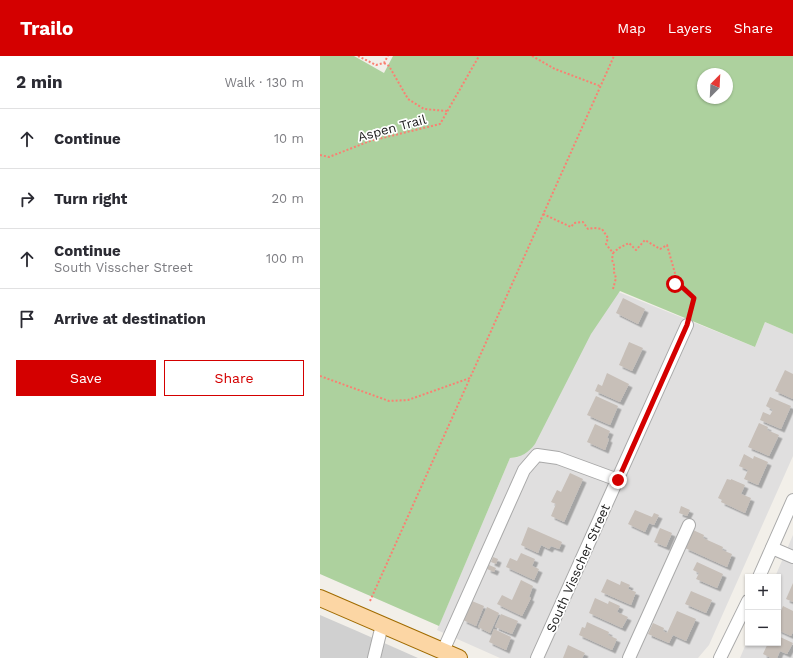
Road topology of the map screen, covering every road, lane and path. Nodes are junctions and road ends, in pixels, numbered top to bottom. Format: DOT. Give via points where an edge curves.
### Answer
graph roads {
  1 [pos="358,56"];
  2 [pos="388,56"];
  3 [pos="480,56"];
  4 [pos="532,56"];
  5 [pos="614,56"];
  6 [pos="384,63"];
  7 [pos="600,86"];
  8 [pos="447,111"];
  9 [pos="320,155"];
  10 [pos="543,214"];
  11 [pos="613,253"];
  12 [pos="613,289"];
  13 [pos="687,325"];
  14 [pos="320,376"];
  15 [pos="470,378"];
  16 [pos="618,480"];
  17 [pos="793,500"];
  18 [pos="689,525"];
  19 [pos="772,548"];
  20 [pos="793,557"];
  21 [pos="760,574"];
  22 [pos="320,598"];
  23 [pos="370,601"];
  24 [pos="745,606"];
  25 [pos="382,625"];
  26 [pos="443,651"];
  27 [pos="374,658"];
  28 [pos="459,658"];
  29 [pos="537,658"];
  30 [pos="629,658"];
  31 [pos="720,658"];
  1 -- 6 [label="path" via="376,66"];
  2 -- 6 [label="path"];
  3 -- 8 [label="path, Aspen Trail"];
  4 -- 7 [label="path" via="555,69"];
  5 -- 7 [label="path"];
  6 -- 8 [label="path" via="389,66 408,99 424,109"];
  7 -- 10 [label="path"];
  8 -- 9 [label="path, Aspen Trail" via="440,124 370,141 329,157"];
  10 -- 11 [label="path" via="571,227 574,223 583,222 588,229 602,229 608,238 606,244"];
  10 -- 15 [label="path"];
  11 -- 12 [label="path" via="616,278"];
  11 -- 13 [label="path" via="629,243 636,250 645,240 660,249 667,245 676,277 675,284 694,298"];
  13 -- 16 [label="street, South Visscher Street"];
  14 -- 15 [label="path" via="389,401 408,400"];
  15 -- 23 [label="path"];
  16 -- 26 [label="street" via="558,458 537,455 534,457 524,470"];
  16 -- 29 [label="street, South Visscher Street"];
  17 -- 19 [label="street"];
  18 -- 30 [label="street"];
  19 -- 20 [label="street"];
  19 -- 21 [label="street"];
  22 -- 25 [label="main road"];
  24 -- 31 [label="street"];
  25 -- 26 [label="main road"];
  25 -- 27 [label="street"];
  26 -- 28 [label="main road"];
}
